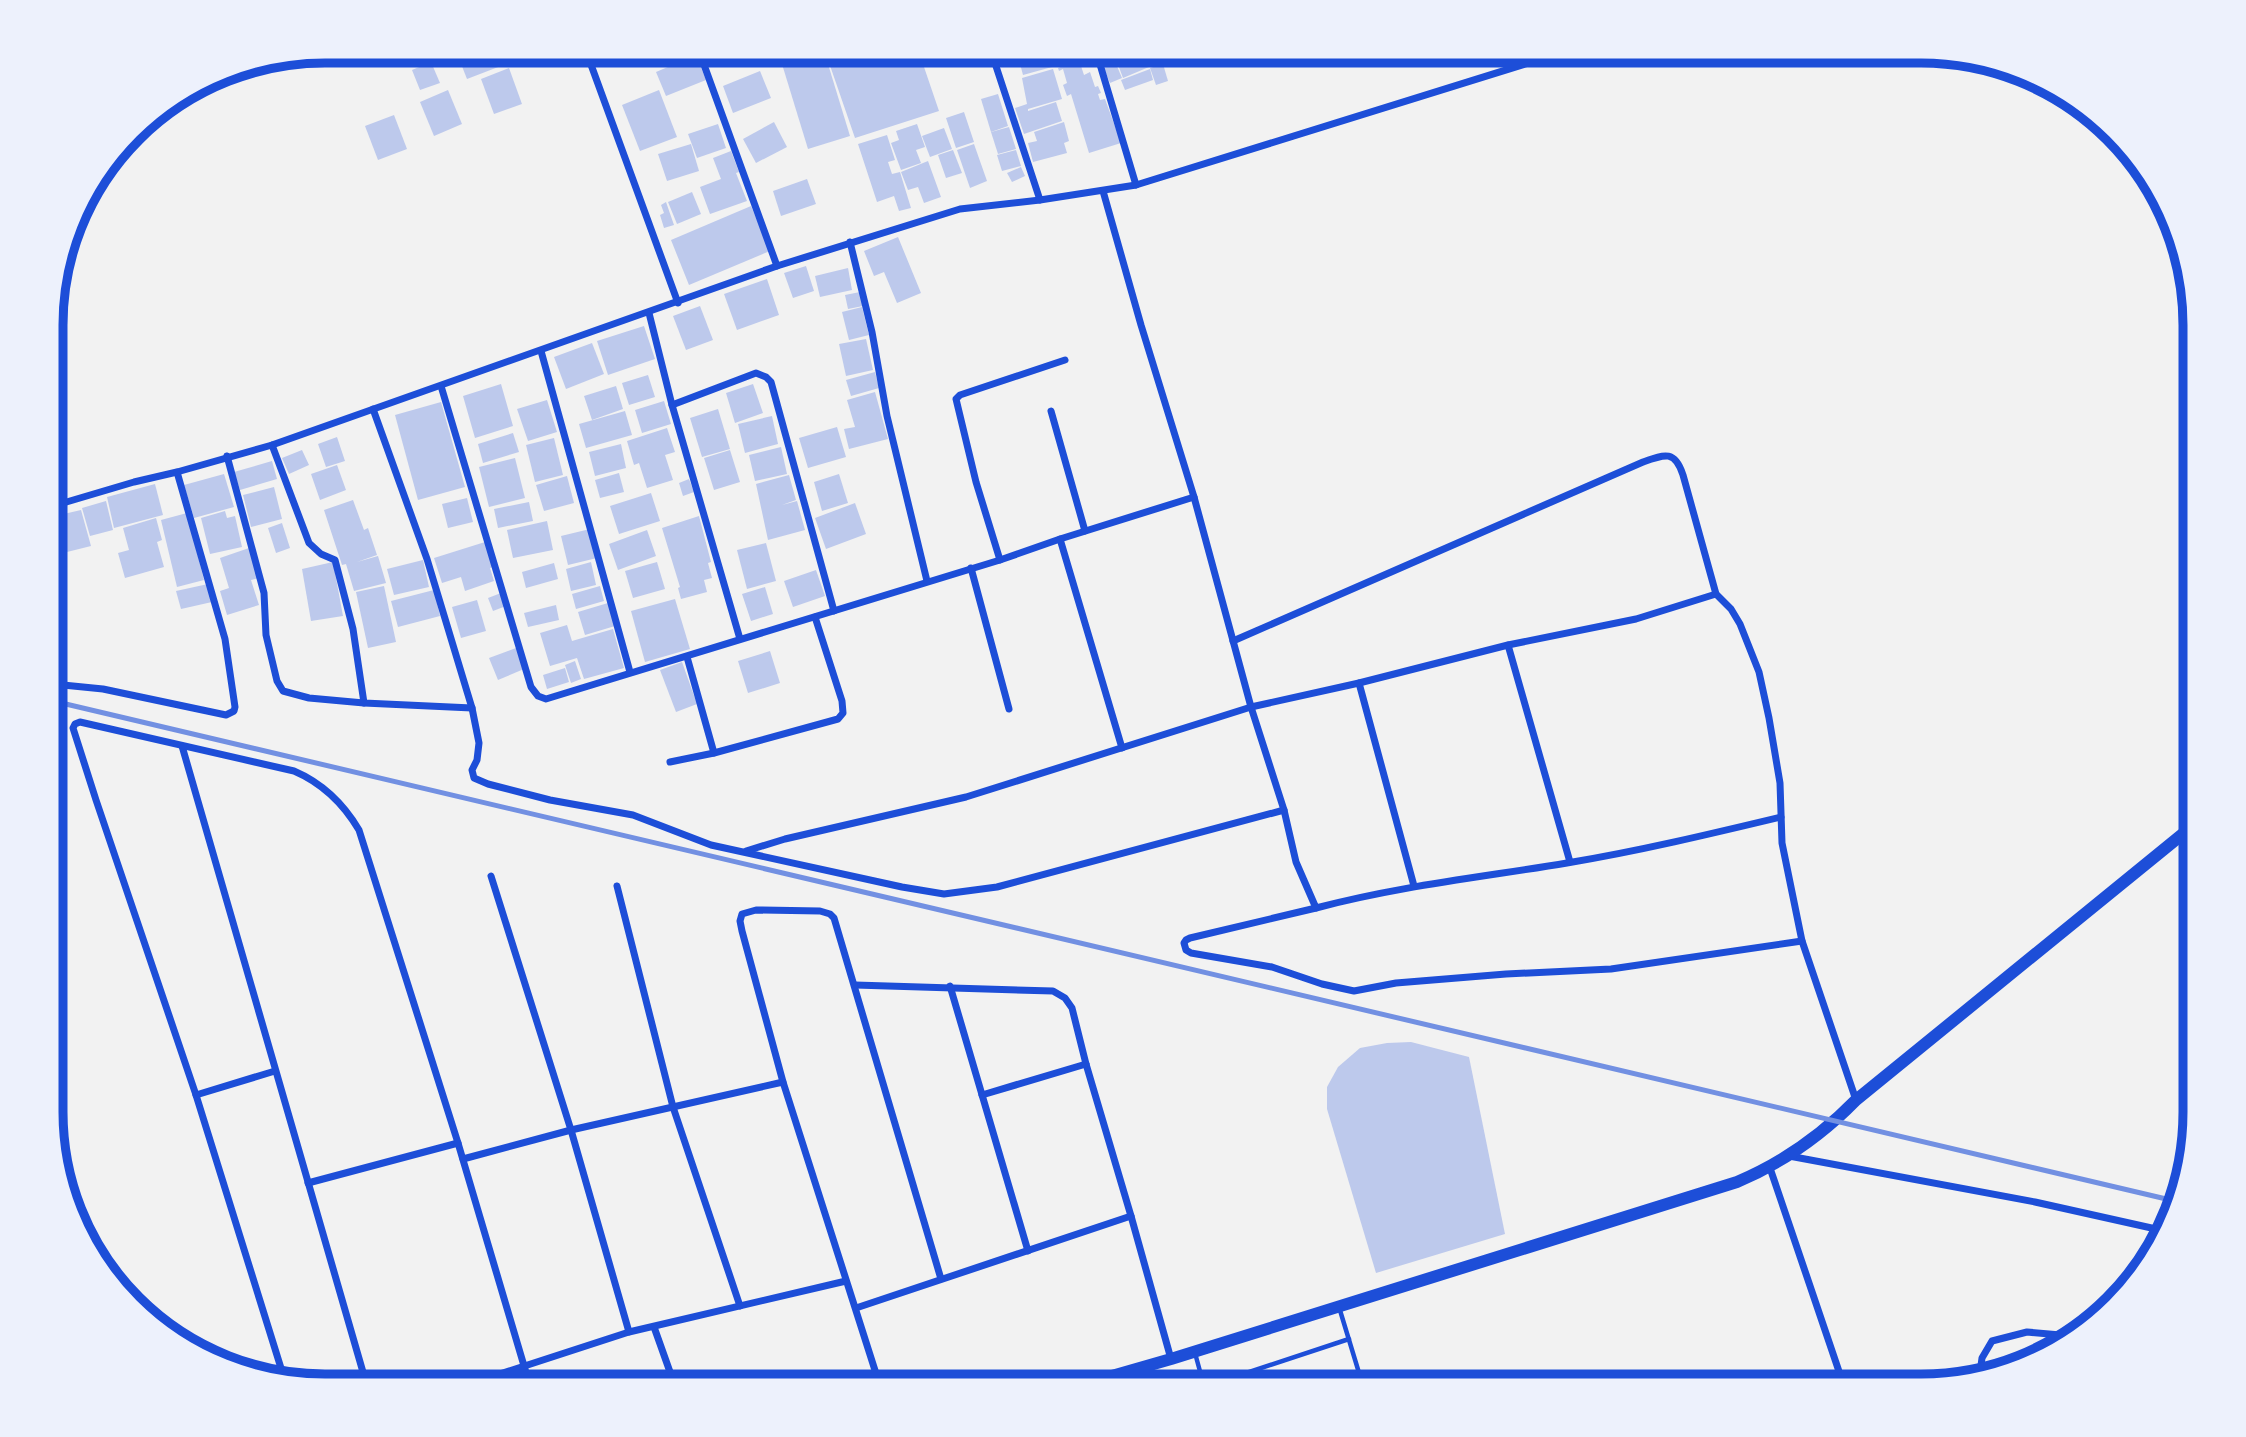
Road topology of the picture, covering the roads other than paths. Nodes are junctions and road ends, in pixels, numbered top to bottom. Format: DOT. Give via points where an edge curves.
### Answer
graph roads {
  1 [pos="590,63"];
  2 [pos="703,63"];
  3 [pos="995,63"];
  4 [pos="1100,63"];
  5 [pos="1528,63"];
  6 [pos="1136,185"];
  7 [pos="1103,191"];
  8 [pos="1040,200"];
  9 [pos="850,242"];
  10 [pos="777,266"];
  11 [pos="678,303"];
  12 [pos="649,313"];
  13 [pos="541,351"];
  14 [pos="1065,360"];
  15 [pos="441,386"];
  16 [pos="673,405"];
  17 [pos="373,409"];
  18 [pos="1051,411"];
  19 [pos="272,444"];
  20 [pos="227,456"];
  21 [pos="177,472"];
  22 [pos="1194,498"];
  23 [pos="63,503"];
  24 [pos="1085,531"];
  25 [pos="1060,539"];
  26 [pos="1000,560"];
  27 [pos="971,568"];
  28 [pos="927,581"];
  29 [pos="1716,594"];
  30 [pos="834,611"];
  31 [pos="815,617"];
  32 [pos="740,639"];
  33 [pos="1233,641"];
  34 [pos="1508,645"];
  35 [pos="687,657"];
  36 [pos="630,672"];
  37 [pos="1359,682"];
  38 [pos="63,685"];
  39 [pos="364,703"];
  40 [pos="1251,707"];
  41 [pos="472,708"];
  42 [pos="1009,709"];
  43 [pos="182,746"];
  44 [pos="1122,748"];
  45 [pos="714,753"];
  46 [pos="670,762"];
  47 [pos="1284,810"];
  48 [pos="1781,817"];
  49 [pos="2183,834"];
  50 [pos="742,852"];
  51 [pos="1570,862"];
  52 [pos="491,876"];
  53 [pos="617,886"];
  54 [pos="1414,886"];
  55 [pos="1316,908"];
  56 [pos="1802,941"];
  57 [pos="855,985"];
  58 [pos="950,986"];
  59 [pos="1086,1064"];
  60 [pos="275,1071"];
  61 [pos="783,1082"];
  62 [pos="196,1095"];
  63 [pos="982,1095"];
  64 [pos="1856,1100"];
  65 [pos="673,1107"];
  66 [pos="571,1130"];
  67 [pos="458,1143"];
  68 [pos="1788,1156"];
  69 [pos="463,1159"];
  70 [pos="1770,1168"];
  71 [pos="308,1183"];
  72 [pos="1131,1216"];
  73 [pos="2156,1229"];
  74 [pos="1028,1251"];
  75 [pos="940,1279"];
  76 [pos="846,1281"];
  77 [pos="740,1306"];
  78 [pos="1338,1306"];
  79 [pos="856,1308"];
  80 [pos="654,1327"];
  81 [pos="629,1332"];
  82 [pos="2059,1335"];
  83 [pos="1349,1339"];
  84 [pos="1194,1352"];
  85 [pos="1171,1359"];
  86 [pos="523,1367"];
  87 [pos="1981,1367"];
  88 [pos="282,1370"];
  89 [pos="364,1374"];
  90 [pos="501,1374"];
  91 [pos="526,1374"];
  92 [pos="671,1374"];
  93 [pos="876,1374"];
  94 [pos="1119,1374"];
  95 [pos="1201,1374"];
  96 [pos="1242,1374"];
  97 [pos="1359,1374"];
  98 [pos="1840,1374"];
  1 -- 11 [label="street"];
  2 -- 10 [label="street"];
  3 -- 8 [label="street"];
  4 -- 6 [label="street"];
  5 -- 6 [label="street"];
  6 -- 7 [label="street"];
  7 -- 8 [label="street"];
  7 -- 22 [label="street"];
  8 -- 9 [label="street" via="960,209"];
  9 -- 10 [label="street"];
  9 -- 28 [label="street"];
  10 -- 11 [label="street"];
  11 -- 12 [label="street"];
  12 -- 13 [label="street"];
  12 -- 16 [label="street"];
  13 -- 15 [label="street"];
  13 -- 36 [label="street"];
  14 -- 26 [label="street" via="956,399"];
  15 -- 17 [label="street"];
  15 -- 36 [label="street" via="534,692 546,699"];
  16 -- 30 [label="street" via="756,373 771,382"];
  16 -- 32 [label="street"];
  17 -- 19 [label="street"];
  17 -- 41 [label="street" via="427,559"];
  18 -- 24 [label="street"];
  19 -- 20 [label="street"];
  19 -- 39 [label="street" via="309,543 335,560 353,629"];
  20 -- 21 [label="street"];
  20 -- 39 [label="street" via="264,593 277,681 283,691 293,695"];
  21 -- 23 [label="street"];
  21 -- 38 [label="street" via="225,639 234,711 226,715"];
  22 -- 24 [label="street"];
  22 -- 33 [label="street"];
  24 -- 25 [label="street"];
  25 -- 26 [label="street"];
  25 -- 44 [label="street"];
  26 -- 27 [label="street"];
  27 -- 28 [label="street"];
  27 -- 42 [label="street"];
  28 -- 30 [label="street"];
  29 -- 33 [label="street" via="1679,462 1661,455"];
  29 -- 34 [label="street" via="1636,619"];
  29 -- 48 [label="street" via="1740,624 1759,672 1779,774"];
  30 -- 31 [label="street"];
  31 -- 32 [label="street"];
  31 -- 45 [label="street" via="843,713 832,722"];
  32 -- 35 [label="street"];
  33 -- 40 [label="street"];
  34 -- 37 [label="street"];
  34 -- 51 [label="street"];
  35 -- 36 [label="street"];
  35 -- 45 [label="street"];
  37 -- 40 [label="street"];
  37 -- 54 [label="street"];
  39 -- 41 [label="street"];
  40 -- 44 [label="street"];
  40 -- 47 [label="street"];
  41 -- 50 [label="street" via="479,743 471,770 474,778 550,800 633,815 698,841"];
  43 -- 60 [label="street"];
  43 -- 62 [label="street" via="80,722 73,728"];
  43 -- 67 [label="street" via="294,771 313,779 348,810 359,830"];
  44 -- 50 [label="street" via="966,797"];
  45 -- 46 [label="street"];
  47 -- 50 [label="street" via="960,893 902,887"];
  47 -- 55 [label="street" via="1296,862"];
  48 -- 51 [label="street"];
  48 -- 56 [label="street"];
  49 -- 64 [label="street"];
  51 -- 54 [label="street"];
  52 -- 66 [label="street"];
  53 -- 65 [label="street"];
  54 -- 55 [label="street"];
  55 -- 56 [label="street" via="1190,938 1184,946 1191,953 1272,967 1354,991 1410,982 1611,969"];
  56 -- 64 [label="street"];
  57 -- 58 [label="street"];
  57 -- 61 [label="street" via="830,914 743,914 742,931"];
  57 -- 75 [label="street"];
  58 -- 59 [label="street" via="1053,991 1072,1008"];
  58 -- 63 [label="street"];
  59 -- 63 [label="street"];
  59 -- 72 [label="street"];
  60 -- 62 [label="street"];
  60 -- 71 [label="street"];
  61 -- 65 [label="street"];
  61 -- 76 [label="street"];
  62 -- 88 [label="street"];
  63 -- 74 [label="street"];
  64 -- 68 [label="street" via="1835,1122"];
  65 -- 66 [label="street"];
  65 -- 77 [label="street"];
  66 -- 69 [label="street"];
  66 -- 81 [label="street"];
  67 -- 69 [label="street"];
  67 -- 71 [label="street"];
  68 -- 70 [label="street"];
  68 -- 73 [label="street"];
  69 -- 86 [label="street"];
  70 -- 78 [label="street"];
  70 -- 98 [label="street"];
  71 -- 89 [label="street"];
  72 -- 74 [label="street"];
  72 -- 85 [label="street"];
  74 -- 75 [label="street"];
  75 -- 79 [label="street"];
  76 -- 77 [label="street"];
  76 -- 79 [label="street"];
  77 -- 80 [label="street"];
  78 -- 83 [label="lane"];
  78 -- 84 [label="street"];
  79 -- 93 [label="street"];
  80 -- 81 [label="street"];
  80 -- 92 [label="street"];
  81 -- 86 [label="street"];
  82 -- 87 [label="street" via="2027,1332 1992,1341"];
  83 -- 96 [label="lane"];
  83 -- 97 [label="lane"];
  84 -- 85 [label="street"];
  84 -- 95 [label="lane"];
  85 -- 94 [label="street"];
  86 -- 90 [label="street"];
  86 -- 91 [label="street"];
}
